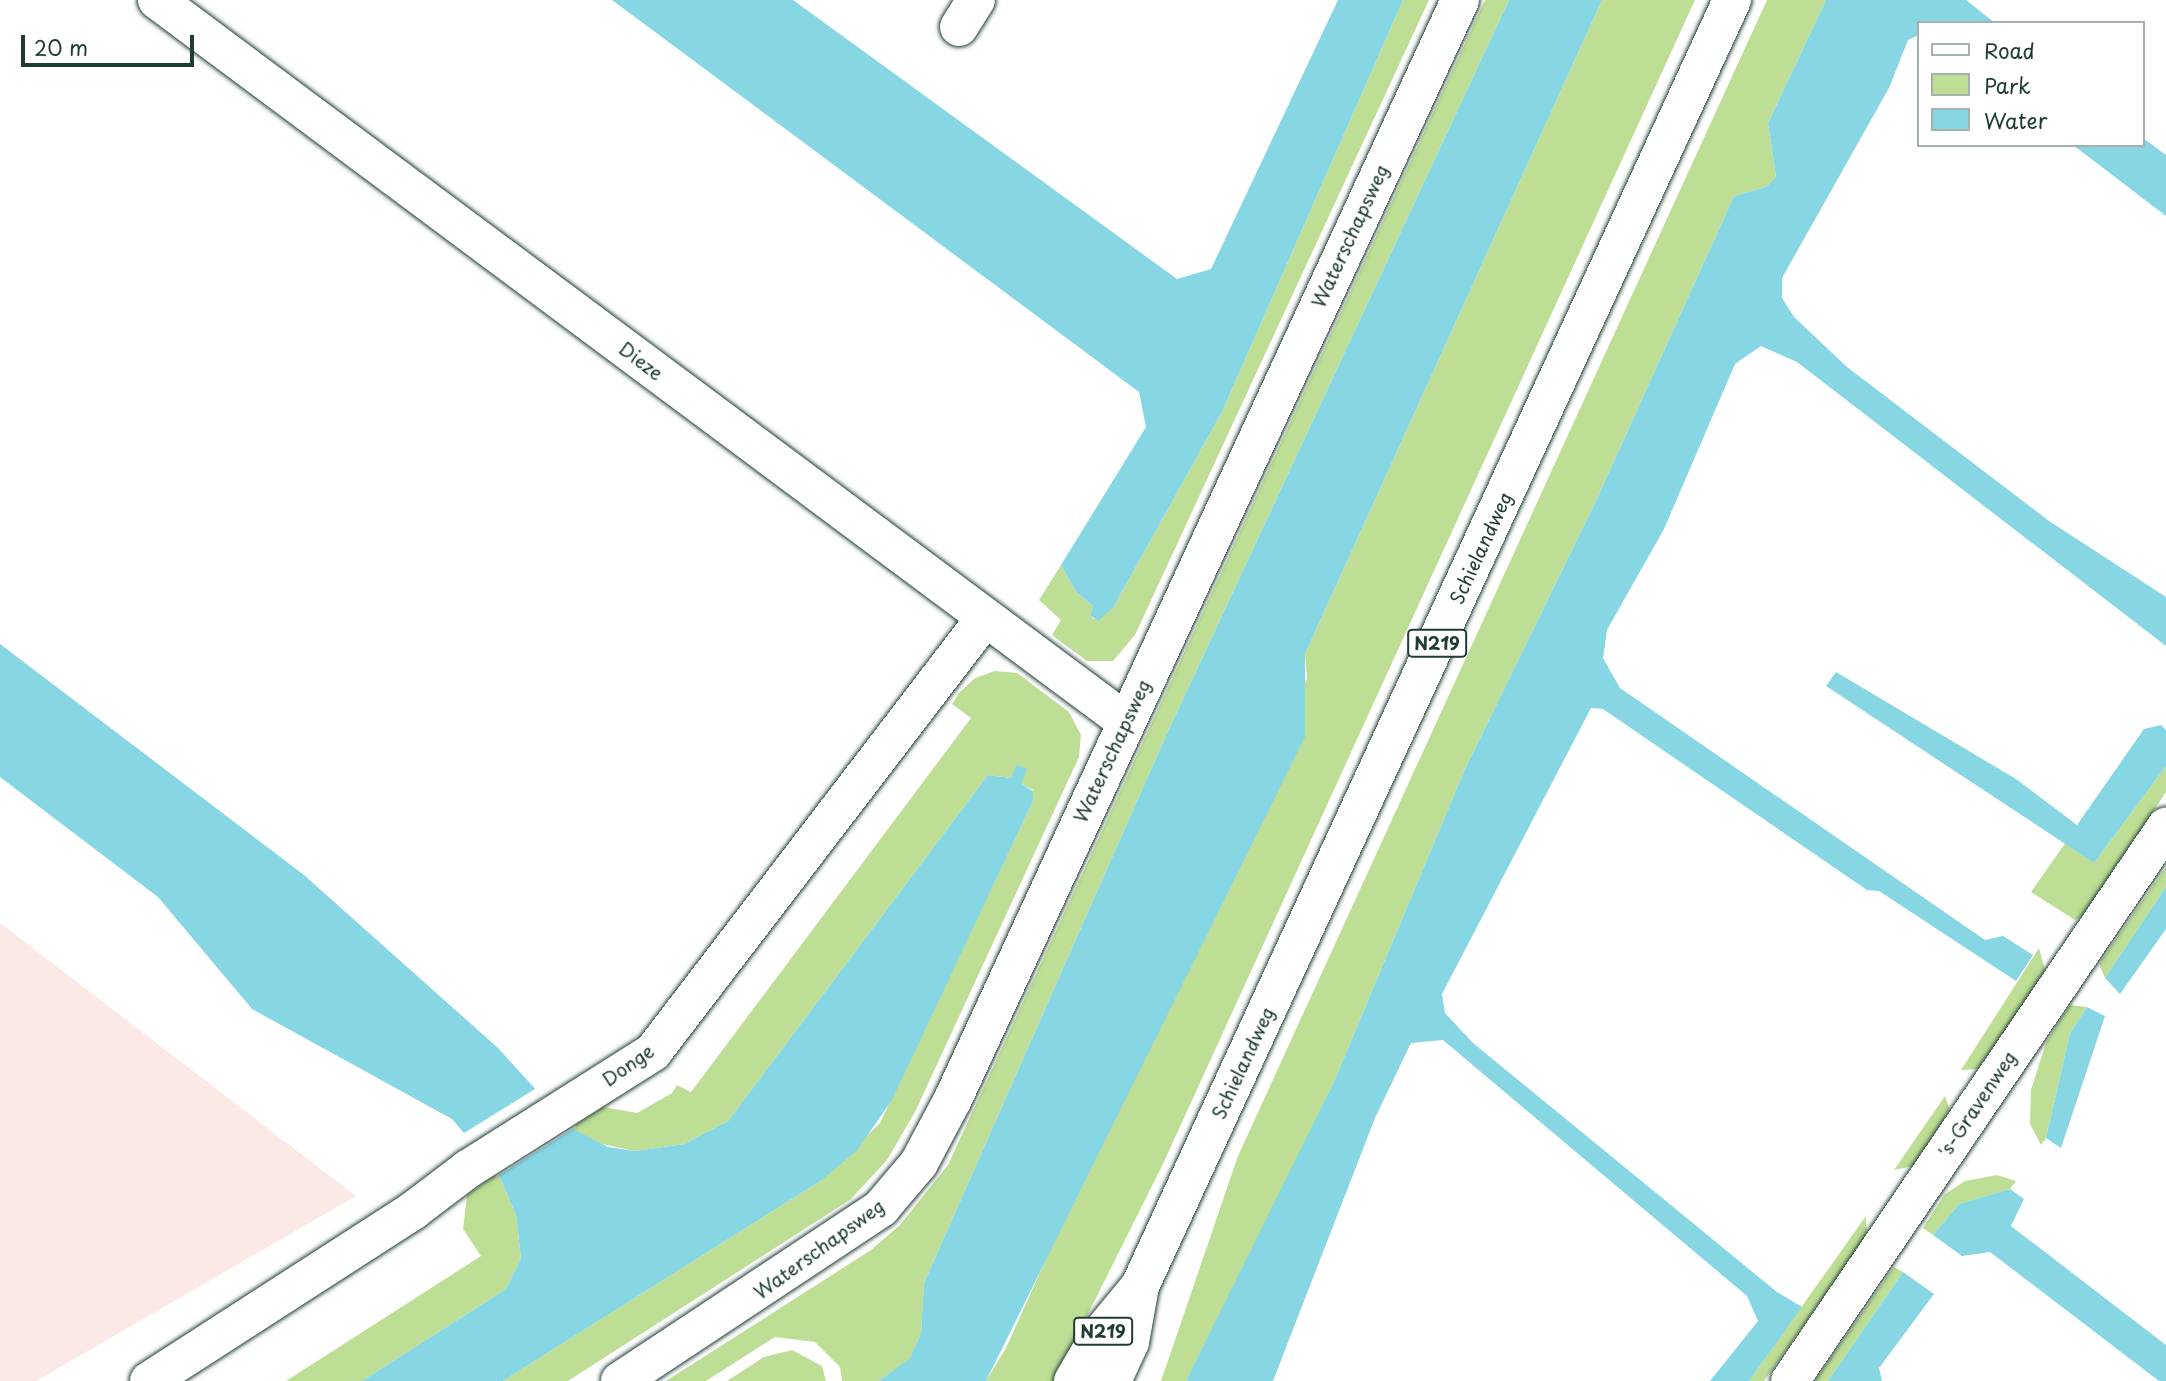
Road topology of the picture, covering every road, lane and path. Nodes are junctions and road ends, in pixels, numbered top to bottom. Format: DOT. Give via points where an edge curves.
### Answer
graph roads {
  1 [pos="157,0"];
  2 [pos="1460,0"];
  3 [pos="1732,0"];
  4 [pos="985,618"];
  5 [pos="1125,721"];
  6 [pos="2166,827"];
  7 [pos="1140,1286"];
  8 [pos="149,1381"];
  9 [pos="620,1381"];
  10 [pos="1073,1381"];
  11 [pos="1112,1381"];
  12 [pos="1790,1381"];
  1 -- 4 [label="street, Dieze"];
  2 -- 5 [label="street, Waterschapsweg"];
  3 -- 7 [label="street, Schielandweg / N219"];
  4 -- 5 [label="street, Dieze"];
  4 -- 8 [label="street, Donge" via="653,1052"];
  5 -- 9 [label="street, Waterschapsweg" via="953,1100 919,1163 881,1208"];
  6 -- 12 [label="street, 's-Gravenweg"];
  7 -- 10 [label="street, Schielandweg / N219" via="1101,1333"];
  7 -- 11 [label="street, Schielandweg / N219" via="1130,1342"];
}
